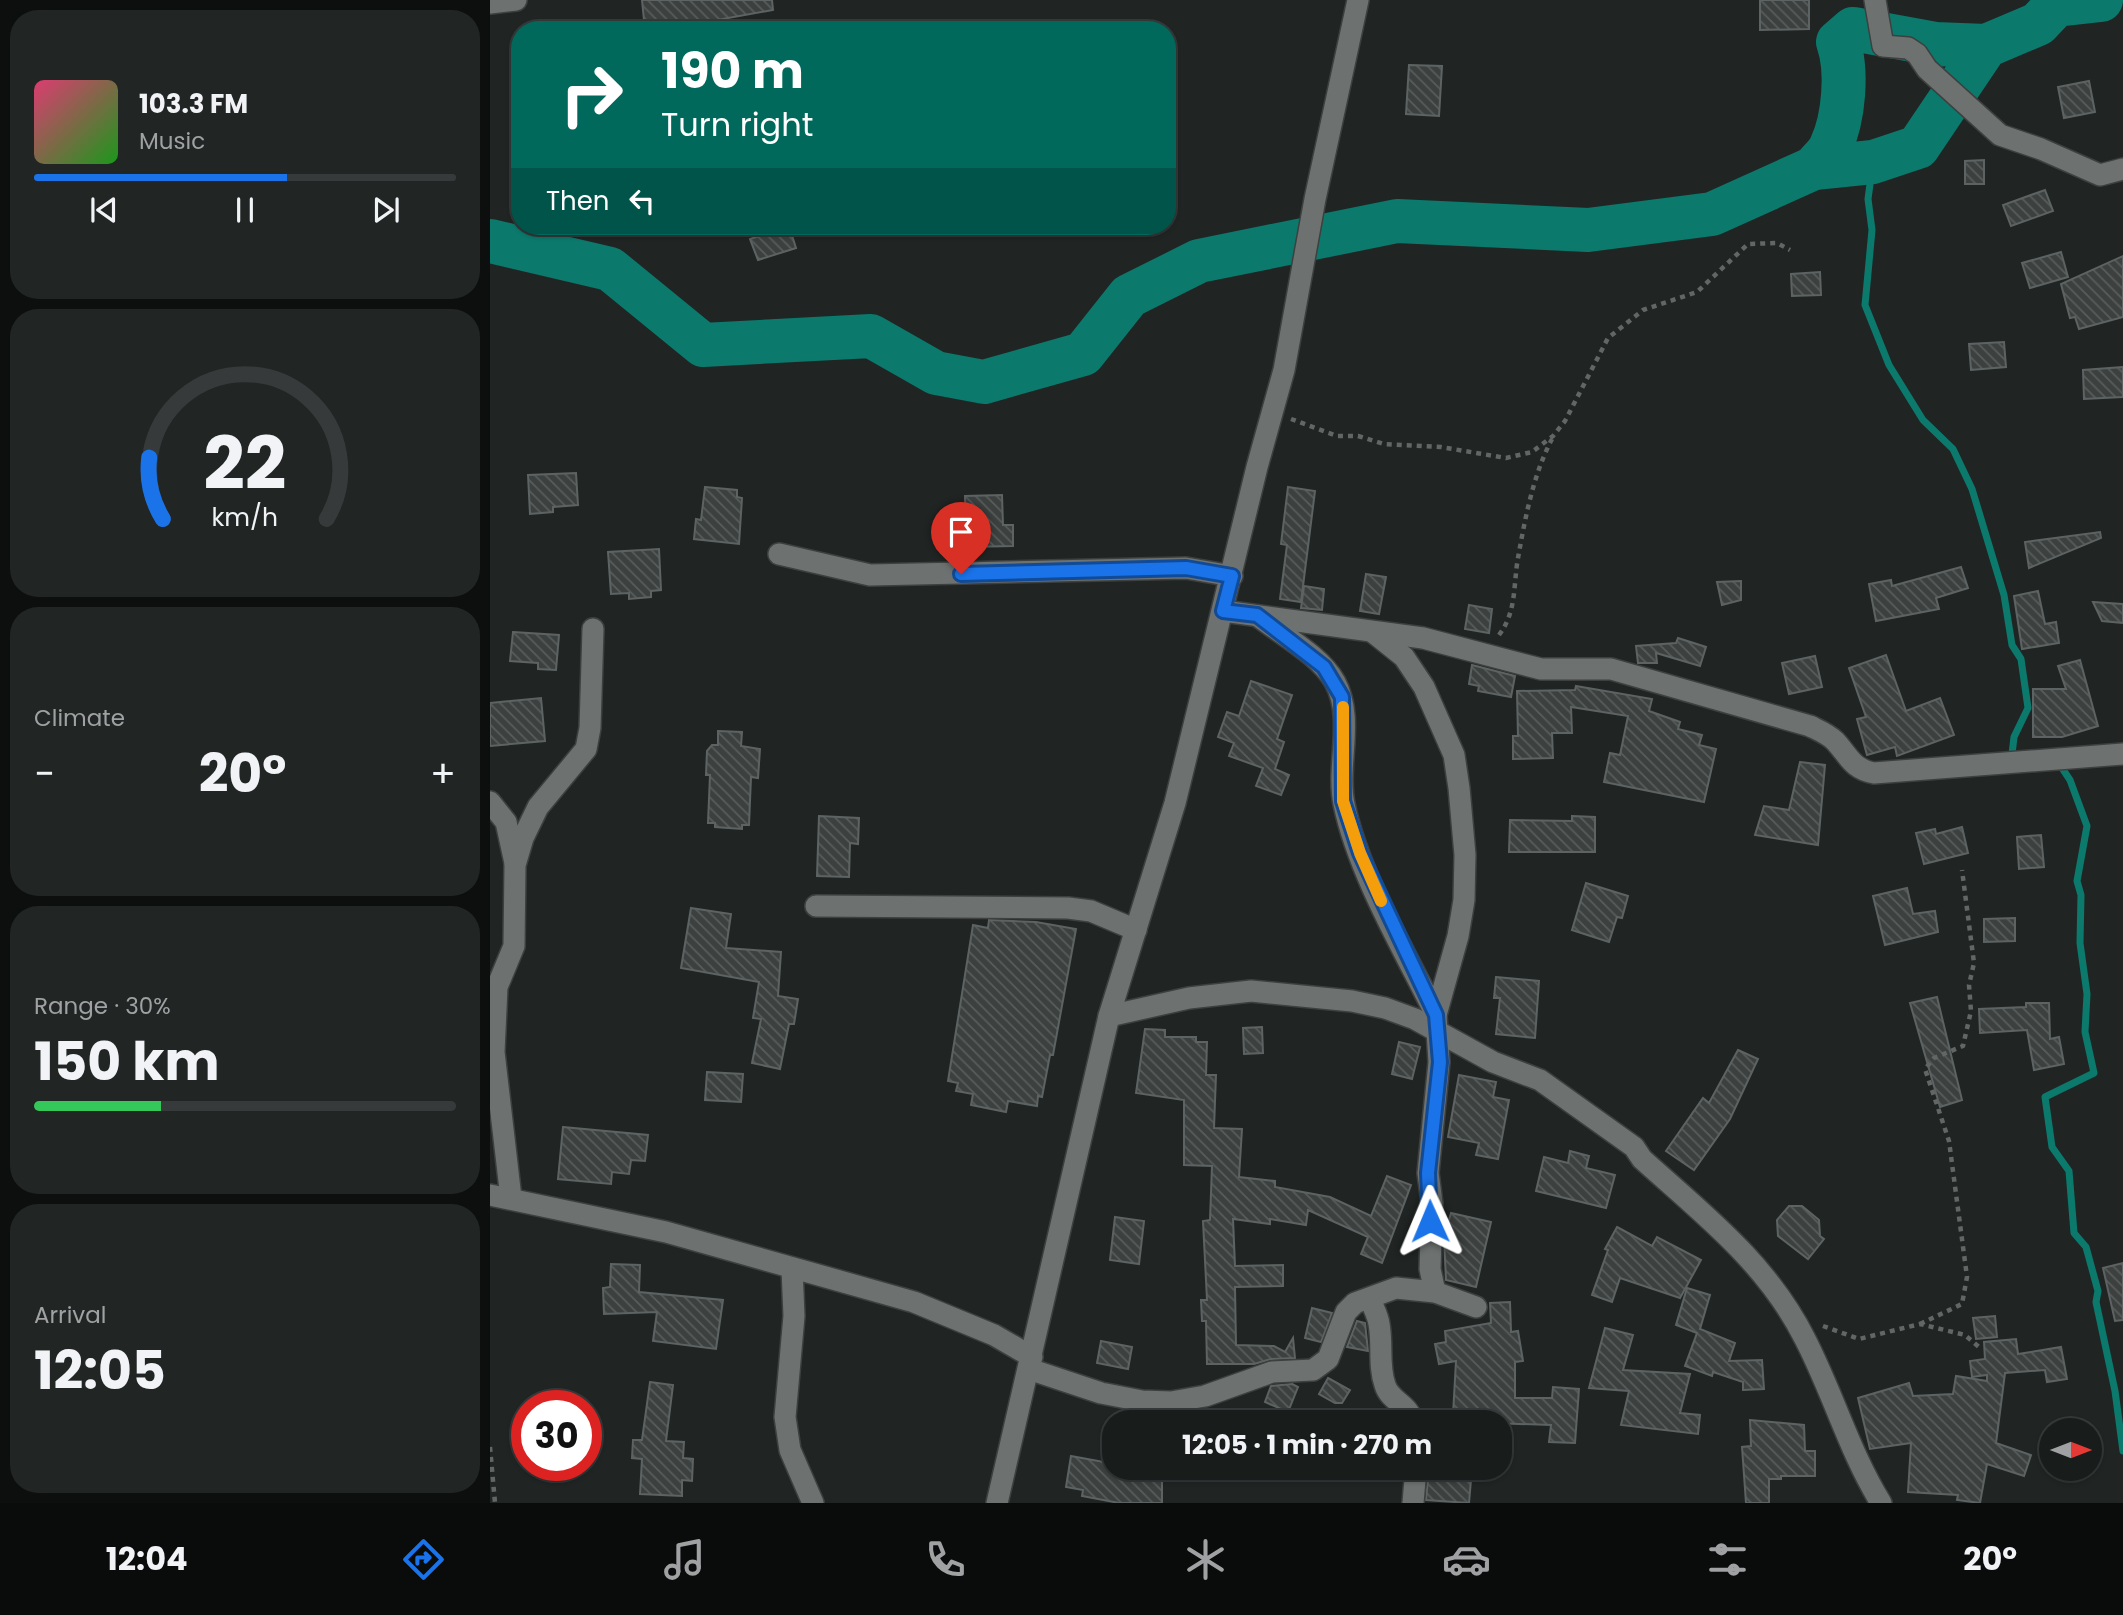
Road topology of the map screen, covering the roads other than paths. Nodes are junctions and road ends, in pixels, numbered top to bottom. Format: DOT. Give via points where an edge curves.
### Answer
graph roads {
  1 [pos="516,0"];
  2 [pos="1358,0"];
  3 [pos="1875,0"];
  4 [pos="490,4"];
  5 [pos="2123,169"];
  6 [pos="779,554"];
  7 [pos="1232,576"];
  8 [pos="1223,611"];
  9 [pos="1257,615"];
  10 [pos="593,629"];
  11 [pos="1374,633"];
  12 [pos="2123,754"];
  13 [pos="490,802"];
  14 [pos="515,865"];
  15 [pos="816,906"];
  16 [pos="1136,930"];
  17 [pos="1109,1016"];
  18 [pos="1437,1025"];
  19 [pos="500,1197"];
  20 [pos="792,1268"];
  21 [pos="1436,1292"];
  22 [pos="1370,1299"];
  23 [pos="1476,1307"];
  24 [pos="1031,1363"];
  25 [pos="1407,1410"];
  26 [pos="1415,1480"];
  27 [pos="813,1503"];
  28 [pos="997,1503"];
  29 [pos="1413,1503"];
  30 [pos="1881,1503"];
  1 -- 4 [label="street"];
  2 -- 7 [label="street" via="1284,370"];
  3 -- 5 [label="street" via="1883,46 1908,48 1917,54 1927,69 2000,135 2100,176"];
  6 -- 7 [label="street" via="870,575 1186,568"];
  7 -- 8 [label="street"];
  8 -- 9 [label="street"];
  8 -- 16 [label="street" via="1175,803"];
  9 -- 11 [label="street"];
  9 -- 18 [label="street" via="1324,667 1342,697 1346,812"];
  10 -- 14 [label="street" via="586,749 538,807"];
  11 -- 12 [label="street" via="1436,641 1541,669 1611,669 1756,709 1824,733 1850,762 1874,773"];
  11 -- 18 [label="street" via="1404,657 1424,687 1454,755 1465,855 1464,900"];
  13 -- 14 [label="street" via="506,822"];
  14 -- 19 [label="street" via="514,946 497,987 494,1052"];
  15 -- 16 [label="street" via="1068,908 1091,911"];
  16 -- 17 [label="street"];
  17 -- 18 [label="street" via="1189,998 1251,991 1385,1008"];
  17 -- 24 [label="street"];
  18 -- 21 [label="street" via="1440,1062 1428,1173 1430,1269"];
  18 -- 30 [label="street" via="1493,1062 1540,1080 1633,1147 1738,1244 1805,1337 1859,1468"];
  19 -- 20 [label="street" via="666,1231"];
  20 -- 24 [label="street" via="947,1313"];
  20 -- 27 [label="street" via="794,1316 785,1417 790,1450"];
  21 -- 22 [label="street" via="1396,1288"];
  21 -- 23 [label="street"];
  22 -- 24 [label="street" via="1355,1303 1346,1312 1328,1359 1313,1370 1272,1373 1205,1396 1142,1401 1101,1393"];
  22 -- 25 [label="street" via="1379,1323 1386,1388"];
  24 -- 28 [label="street"];
  26 -- 29 [label="street"];
}
